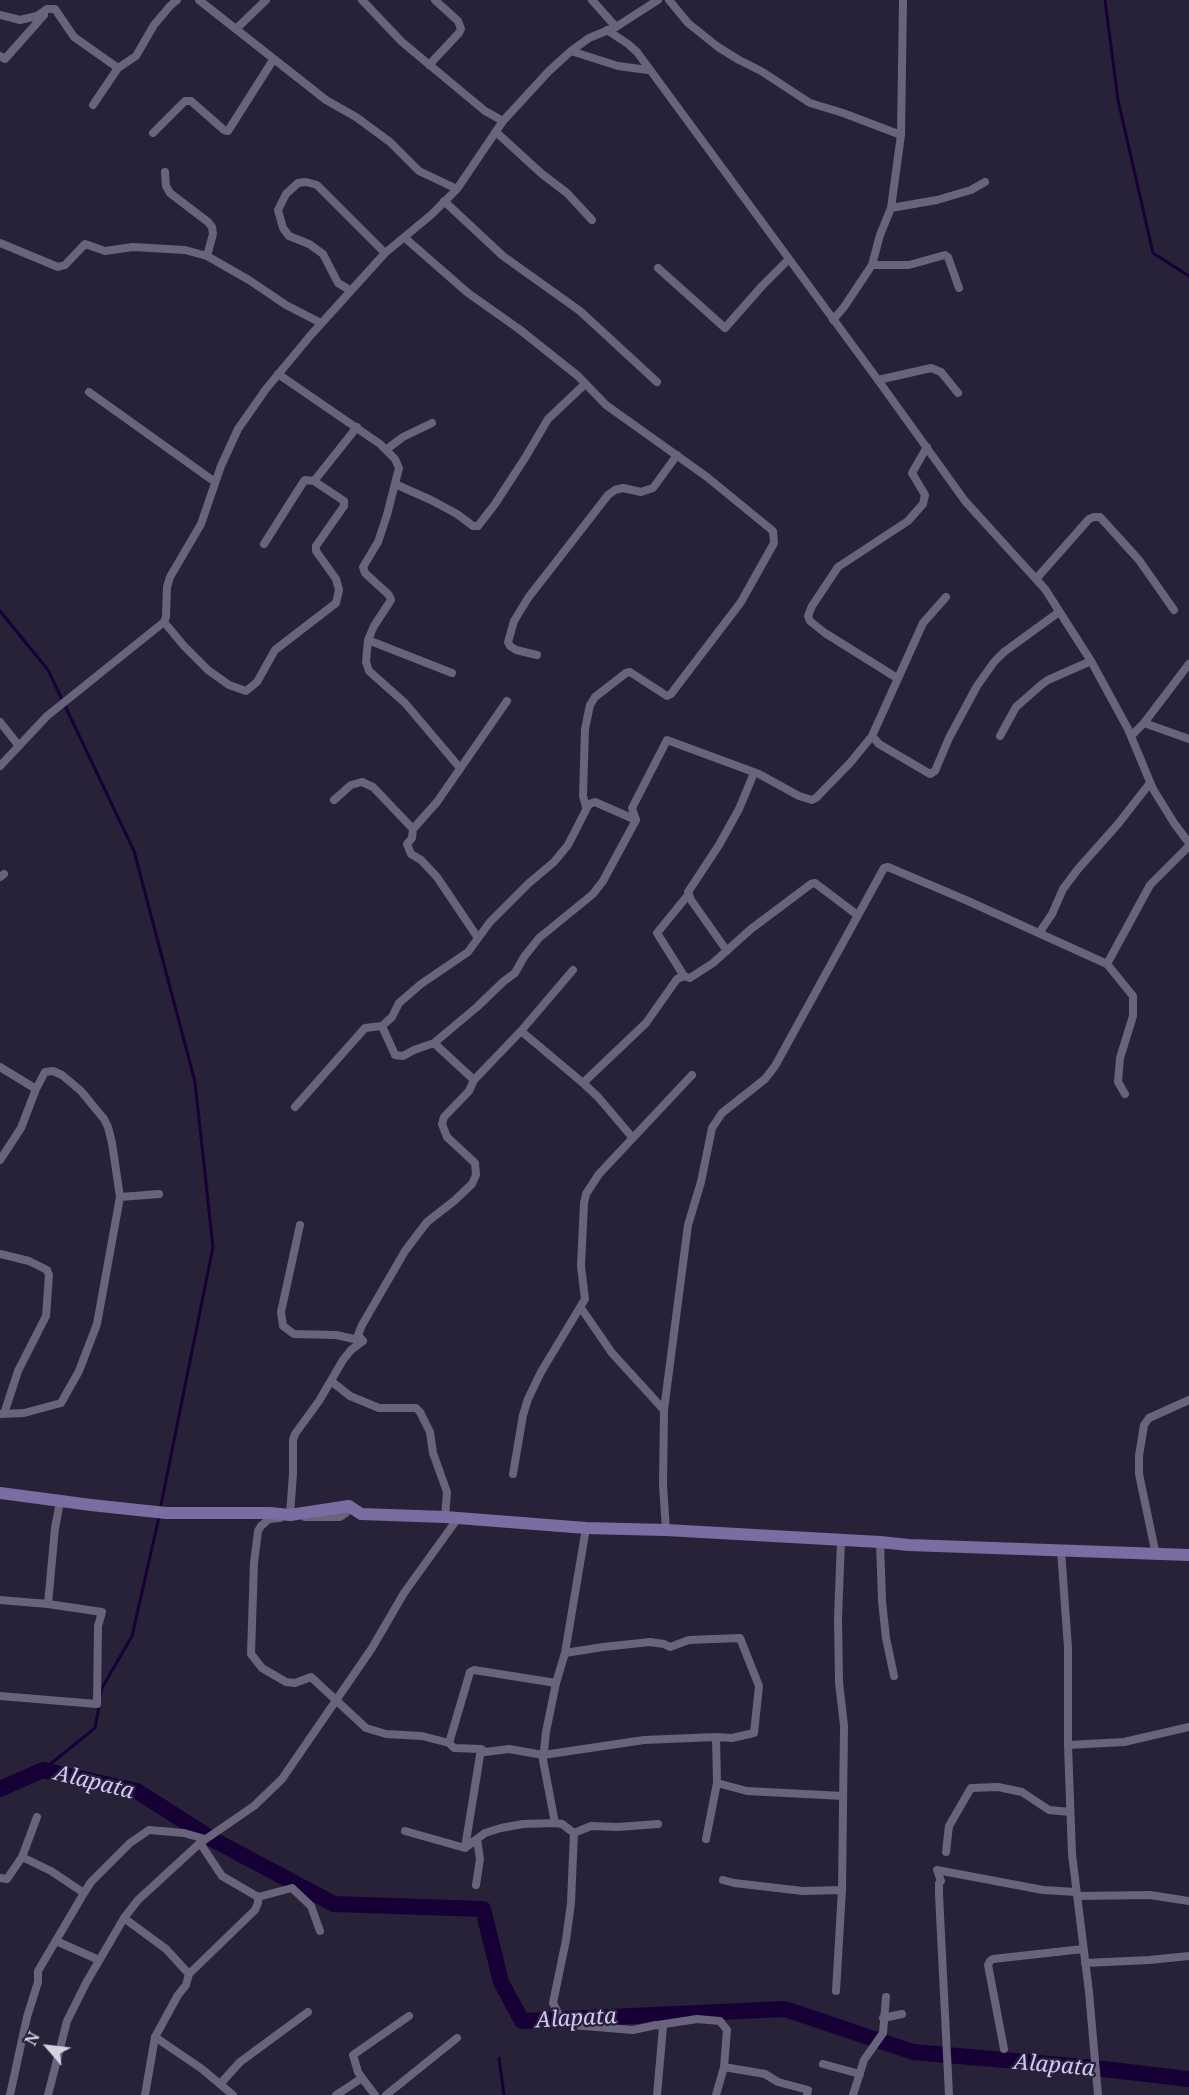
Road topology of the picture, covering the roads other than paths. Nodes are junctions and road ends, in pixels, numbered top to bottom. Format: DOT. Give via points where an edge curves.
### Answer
graph roads {
  1 [pos="177,0"];
  2 [pos="199,0"];
  3 [pos="266,0"];
  4 [pos="362,0"];
  5 [pos="435,0"];
  6 [pos="592,0"];
  7 [pos="658,0"];
  8 [pos="669,0"];
  9 [pos="903,0"];
  10 [pos="51,8"];
  11 [pos="0,15"];
  12 [pos="616,27"];
  13 [pos="236,29"];
  14 [pos="607,30"];
  15 [pos="571,51"];
  16 [pos="2,59"];
  17 [pos="273,60"];
  18 [pos="429,65"];
  19 [pos="118,68"];
  20 [pos="648,70"];
  21 [pos="93,105"];
  22 [pos="503,121"];
  23 [pos="496,132"];
  24 [pos="153,133"];
  25 [pos="902,135"];
  26 [pos="165,172"];
  27 [pos="985,182"];
  28 [pos="457,189"];
  29 [pos="444,201"];
  30 [pos="891,208"];
  31 [pos="592,220"];
  32 [pos="405,238"];
  33 [pos="0,243"];
  34 [pos="385,253"];
  35 [pos="207,256"];
  36 [pos="789,259"];
  37 [pos="872,265"];
  38 [pos="658,268"];
  39 [pos="959,288"];
  40 [pos="350,290"];
  41 [pos="833,320"];
  42 [pos="321,323"];
  43 [pos="278,374"];
  44 [pos="878,380"];
  45 [pos="657,382"];
  46 [pos="585,384"];
  47 [pos="89,392"];
  48 [pos="958,393"];
  49 [pos="432,423"];
  50 [pos="357,427"];
  51 [pos="927,447"];
  52 [pos="387,449"];
  53 [pos="677,454"];
  54 [pos="314,481"];
  55 [pos="215,483"];
  56 [pos="395,484"];
  57 [pos="264,544"];
  58 [pos="1036,579"];
  59 [pos="946,597"];
  60 [pos="1174,610"];
  61 [pos="1059,612"];
  62 [pos="164,622"];
  63 [pos="368,640"];
  64 [pos="537,655"];
  65 [pos="1091,661"];
  66 [pos="1189,663"];
  67 [pos="452,673"];
  68 [pos="897,678"];
  69 [pos="507,701"];
  70 [pos="0,722"];
  71 [pos="1144,723"];
  72 [pos="872,736"];
  73 [pos="1000,736"];
  74 [pos="1131,736"];
  75 [pos="1189,739"];
  76 [pos="19,746"];
  77 [pos="0,766"];
  78 [pos="460,768"];
  79 [pos="754,773"];
  80 [pos="1150,783"];
  81 [pos="334,800"];
  82 [pos="586,807"];
  83 [pos="636,820"];
  84 [pos="413,829"];
  85 [pos="1189,844"];
  86 [pos="688,895"];
  87 [pos="856,915"];
  88 [pos="1039,933"];
  89 [pos="478,938"];
  90 [pos="727,951"];
  91 [pos="1107,964"];
  92 [pos="573,970"];
  93 [pos="684,976"];
  94 [pos="382,1026"];
  95 [pos="521,1031"];
  96 [pos="434,1044"];
  97 [pos="0,1067"];
  98 [pos="692,1075"];
  99 [pos="474,1080"];
  100 [pos="583,1083"];
  101 [pos="36,1089"];
  102 [pos="1125,1094"];
  103 [pos="295,1107"];
  104 [pos="632,1137"];
  105 [pos="0,1160"];
  106 [pos="159,1194"];
  107 [pos="120,1197"];
  108 [pos="300,1225"];
  109 [pos="0,1254"];
  110 [pos="581,1308"];
  111 [pos="363,1341"];
  112 [pos="331,1381"];
  113 [pos="1189,1400"];
  114 [pos="664,1410"];
  115 [pos="2,1414"];
  116 [pos="513,1474"];
  117 [pos="0,1493"];
  118 [pos="60,1502"];
  119 [pos="349,1506"];
  120 [pos="290,1515"];
  121 [pos="451,1517"];
  122 [pos="586,1528"];
  123 [pos="666,1530"];
  124 [pos="841,1540"];
  125 [pos="880,1542"];
  126 [pos="1061,1550"];
  127 [pos="1156,1555"];
  128 [pos="1189,1555"];
  129 [pos="0,1600"];
  130 [pos="48,1604"];
  131 [pos="565,1653"];
  132 [pos="894,1676"];
  133 [pos="556,1683"];
  134 [pos="0,1696"];
  135 [pos="336,1700"];
  136 [pos="1189,1727"];
  137 [pos="716,1737"];
  138 [pos="449,1743"];
  139 [pos="1068,1745"];
  140 [pos="481,1749"];
  141 [pos="543,1755"];
  142 [pos="717,1783"];
  143 [pos="843,1796"];
  144 [pos="1070,1812"];
  145 [pos="37,1817"];
  146 [pos="555,1823"];
  147 [pos="658,1824"];
  148 [pos="405,1831"];
  149 [pos="574,1833"];
  150 [pos="477,1839"];
  151 [pos="706,1839"];
  152 [pos="203,1841"];
  153 [pos="465,1848"];
  154 [pos="946,1852"];
  155 [pos="22,1857"];
  156 [pos="0,1878"];
  157 [pos="723,1880"];
  158 [pos="476,1884"];
  159 [pos="842,1890"];
  160 [pos="84,1893"];
  161 [pos="1076,1894"];
  162 [pos="258,1897"];
  163 [pos="1189,1901"];
  164 [pos="124,1918"];
  165 [pos="320,1931"];
  166 [pos="56,1941"];
  167 [pos="1083,1949"];
  168 [pos="1189,1956"];
  169 [pos="99,1960"];
  170 [pos="1085,1963"];
  171 [pos="189,1974"];
  172 [pos="836,1991"];
  173 [pos="886,1996"];
  174 [pos="308,2012"];
  175 [pos="902,2014"];
  176 [pos="409,2016"];
  177 [pos="883,2018"];
  178 [pos="656,2025"];
  179 [pos="155,2037"];
  180 [pos="457,2038"];
  181 [pos="1004,2049"];
  182 [pos="823,2064"];
  183 [pos="724,2067"];
  184 [pos="860,2074"];
  185 [pos="362,2078"];
  186 [pos="221,2083"];
  187 [pos="10,2095"];
  188 [pos="48,2095"];
  189 [pos="145,2095"];
  190 [pos="233,2095"];
  191 [pos="336,2095"];
  192 [pos="375,2095"];
  193 [pos="386,2095"];
  194 [pos="657,2095"];
  195 [pos="716,2095"];
  196 [pos="807,2095"];
  197 [pos="853,2095"];
  198 [pos="949,2095"];
  199 [pos="1098,2095"];
  1 -- 19 [label="street" via="154,25 136,56"];
  2 -- 13 [label="street"];
  3 -- 13 [label="street"];
  4 -- 18 [label="street"];
  5 -- 18 [label="street" via="458,21 461,29"];
  6 -- 12 [label="street"];
  7 -- 12 [label="street"];
  8 -- 25 [label="street" via="688,23 718,47 810,103"];
  9 -- 25 [label="street"];
  10 -- 11 [label="street" via="20,20"];
  10 -- 16 [label="street"];
  10 -- 19 [label="street" via="59,13 74,37"];
  12 -- 14 [label="street"];
  13 -- 17 [label="street"];
  14 -- 15 [label="street"];
  14 -- 20 [label="street" via="637,52"];
  15 -- 20 [label="street" via="618,66"];
  15 -- 22 [label="street"];
  17 -- 24 [label="street" via="228,131 191,101 185,101"];
  17 -- 28 [label="street" via="390,142 418,171"];
  18 -- 22 [label="street"];
  19 -- 21 [label="street"];
  20 -- 36 [label="street"];
  22 -- 23 [label="street"];
  23 -- 28 [label="street"];
  23 -- 31 [label="street" via="567,193"];
  25 -- 30 [label="street"];
  26 -- 35 [label="street" via="170,193 212,227"];
  27 -- 30 [label="street" via="938,200"];
  28 -- 29 [label="street"];
  29 -- 32 [label="street"];
  29 -- 45 [label="street" via="503,256 580,311"];
  30 -- 37 [label="street"];
  32 -- 34 [label="street"];
  32 -- 46 [label="street" via="468,293"];
  33 -- 35 [label="street" via="58,267 65,265 85,244 105,251 133,247 185,250"];
  34 -- 40 [label="street"];
  34 -- 40 [label="street" via="317,185 298,183 286,194 278,210 283,228 289,236 323,254 338,283"];
  35 -- 42 [label="street"];
  36 -- 38 [label="street" via="725,328"];
  36 -- 41 [label="street"];
  37 -- 39 [label="street" via="909,266 945,255"];
  37 -- 41 [label="street"];
  40 -- 42 [label="street"];
  41 -- 44 [label="street"];
  42 -- 43 [label="street"];
  43 -- 50 [label="street"];
  43 -- 55 [label="street" via="238,429"];
  44 -- 48 [label="street" via="931,368 941,372"];
  44 -- 51 [label="street"];
  46 -- 53 [label="street" via="606,405"];
  46 -- 56 [label="street" via="548,419 478,526"];
  47 -- 55 [label="street"];
  49 -- 52 [label="street"];
  50 -- 52 [label="street"];
  50 -- 54 [label="street"];
  51 -- 58 [label="street" via="965,501"];
  51 -- 68 [label="street" via="912,473 925,495 923,504 908,521 838,567 808,616 825,633"];
  52 -- 56 [label="street" via="399,468"];
  53 -- 64 [label="street" via="653,488 641,492 623,488 608,495 528,598 514,621 508,642 516,650"];
  53 -- 82 [label="street" via="770,526 774,543 741,602 671,694 667,696 630,672 595,697 585,729"];
  54 -- 57 [label="street" via="305,480"];
  54 -- 62 [label="street" via="344,501 316,546 336,579 338,598 275,650 252,687 246,691 218,678"];
  55 -- 62 [label="street" via="201,524 170,577"];
  56 -- 63 [label="street" via="378,542 363,567 392,600"];
  58 -- 60 [label="street" via="1089,519 1100,517 1139,560"];
  58 -- 61 [label="street"];
  59 -- 68 [label="street" via="923,623"];
  61 -- 65 [label="street"];
  61 -- 72 [label="street" via="994,662 977,686 932,774 879,744"];
  62 -- 76 [label="street" via="47,716"];
  63 -- 67 [label="street"];
  63 -- 78 [label="street" via="369,672 405,703"];
  65 -- 73 [label="street" via="1041,685 1016,707"];
  65 -- 74 [label="street"];
  66 -- 71 [label="street"];
  68 -- 72 [label="street"];
  69 -- 78 [label="street"];
  70 -- 76 [label="street"];
  71 -- 74 [label="street"];
  71 -- 75 [label="street"];
  72 -- 79 [label="street" via="814,800"];
  74 -- 80 [label="street"];
  76 -- 77 [label="street"];
  78 -- 84 [label="street"];
  79 -- 83 [label="street" via="667,740 632,808"];
  79 -- 86 [label="street" via="719,845"];
  80 -- 85 [label="street"];
  80 -- 88 [label="street" via="1063,889"];
  81 -- 84 [label="street" via="351,785 362,782 373,787"];
  82 -- 83 [label="street" via="595,802"];
  82 -- 89 [label="street" via="561,855"];
  83 -- 96 [label="street" via="593,894 539,938 516,973"];
  84 -- 89 [label="street" via="408,849 437,877"];
  85 -- 91 [label="street" via="1150,885"];
  86 -- 90 [label="street"];
  86 -- 93 [label="street" via="657,932"];
  87 -- 88 [label="street" via="882,870 888,867"];
  87 -- 90 [label="street" via="813,883"];
  87 -- 114 [label="street" via="770,1074 722,1113 710,1133 688,1224"];
  88 -- 91 [label="street"];
  89 -- 94 [label="street" via="460,959 420,984 399,1003"];
  90 -- 93 [label="street" via="692,978"];
  91 -- 102 [label="street" via="1133,996 1133,1016 1120,1058 1118,1082"];
  92 -- 95 [label="street"];
  93 -- 100 [label="street" via="676,979 646,1023"];
  94 -- 96 [label="street" via="396,1056"];
  94 -- 103 [label="street" via="365,1028 354,1038"];
  95 -- 99 [label="street"];
  95 -- 100 [label="street"];
  96 -- 99 [label="street"];
  97 -- 101 [label="street"];
  98 -- 104 [label="street"];
  99 -- 111 [label="street" via="442,1124 447,1137 475,1163 476,1175 472,1184 427,1222 405,1251 362,1324 358,1335"];
  100 -- 104 [label="street"];
  101 -- 105 [label="street" via="21,1128"];
  101 -- 107 [label="street" via="45,1072 53,1071 81,1092 104,1119 112,1143"];
  104 -- 110 [label="street" via="586,1194 581,1266 585,1299"];
  106 -- 107 [label="street"];
  107 -- 115 [label="street" via="98,1324 79,1371 61,1404"];
  108 -- 111 [label="street" via="281,1312 283,1326 294,1334 336,1335"];
  109 -- 115 [label="street" via="29,1262 47,1270 49,1275 46,1316 18,1371"];
  110 -- 114 [label="street" via="612,1353"];
  110 -- 116 [label="street" via="528,1399"];
  111 -- 112 [label="street" via="351,1350"];
  112 -- 120 [label="street" via="293,1440"];
  112 -- 121 [label="street" via="350,1396 379,1408 416,1408 420,1412 430,1432"];
  113 -- 127 [label="street" via="1149,1418 1144,1425 1138,1474"];
  114 -- 123 [label="street"];
  117 -- 118 [label="main road"];
  118 -- 120 [label="main road" via="166,1513"];
  118 -- 130 [label="street"];
  119 -- 120 [label="main road"];
  119 -- 121 [label="main road" via="361,1514"];
  119 -- 135 [label="street" via="340,1517 269,1519 258,1531 254,1563 251,1654 262,1668 286,1682 310,1677"];
  121 -- 122 [label="main road"];
  121 -- 135 [label="street" via="383,1631"];
  122 -- 123 [label="main road"];
  122 -- 131 [label="street"];
  123 -- 124 [label="main road"];
  124 -- 125 [label="main road"];
  124 -- 143 [label="street" via="838,1628"];
  125 -- 126 [label="main road"];
  125 -- 132 [label="street" via="882,1600"];
  126 -- 127 [label="main road"];
  126 -- 139 [label="street" via="1068,1648"];
  127 -- 128 [label="main road"];
  129 -- 130 [label="street"];
  130 -- 134 [label="street" via="102,1612 98,1626 97,1704"];
  131 -- 133 [label="street"];
  131 -- 137 [label="street" via="650,1642 670,1647 689,1640 740,1638 759,1686 754,1733"];
  133 -- 138 [label="street" via="470,1672"];
  133 -- 141 [label="street"];
  135 -- 138 [label="street" via="366,1728"];
  135 -- 152 [label="street" via="282,1779 254,1806"];
  136 -- 139 [label="street" via="1124,1742"];
  137 -- 141 [label="street" via="644,1740"];
  137 -- 142 [label="street"];
  138 -- 140 [label="street" via="454,1748"];
  139 -- 144 [label="street"];
  140 -- 141 [label="street"];
  140 -- 153 [label="street"];
  141 -- 146 [label="street"];
  142 -- 143 [label="street" via="747,1791"];
  142 -- 151 [label="street"];
  143 -- 159 [label="street"];
  144 -- 154 [label="street" via="1049,1810 1022,1792 998,1787 971,1788 949,1826"];
  144 -- 161 [label="street"];
  145 -- 155 [label="street"];
  146 -- 149 [label="street"];
  146 -- 150 [label="street" via="501,1828"];
  147 -- 149 [label="street" via="591,1826"];
  148 -- 153 [label="street"];
  149 -- 178 [label="street" via="571,1903 553,2003 560,2017 572,2025 609,2030"];
  150 -- 153 [label="street"];
  150 -- 158 [label="street" via="480,1859"];
  152 -- 160 [label="street" via="183,1833 149,1830 130,1843"];
  152 -- 162 [label="street" via="222,1876"];
  152 -- 164 [label="street" via="138,1900"];
  155 -- 156 [label="street" via="7,1879"];
  155 -- 160 [label="street" via="59,1875"];
  157 -- 159 [label="street" via="803,1891"];
  159 -- 172 [label="street"];
  160 -- 166 [label="street"];
  161 -- 163 [label="street" via="1150,1895"];
  161 -- 167 [label="street"];
  161 -- 198 [label="street" via="937,1870 942,1881 939,1894"];
  162 -- 165 [label="street" via="292,1888 312,1906"];
  162 -- 171 [label="street" via="255,1910"];
  164 -- 169 [label="street"];
  164 -- 171 [label="street" via="166,1949"];
  166 -- 169 [label="street"];
  166 -- 187 [label="street" via="38,1971"];
  167 -- 170 [label="street"];
  167 -- 181 [label="street" via="990,1961"];
  168 -- 170 [label="street"];
  169 -- 188 [label="street" via="67,2021"];
  170 -- 199 [label="street"];
  171 -- 179 [label="street"];
  173 -- 177 [label="street"];
  174 -- 186 [label="street" via="240,2062"];
  175 -- 177 [label="street"];
  176 -- 185 [label="street" via="353,2055"];
  177 -- 184 [label="street" via="882,2033 864,2060"];
  178 -- 183 [label="street" via="697,2019 720,2021 727,2030"];
  178 -- 194 [label="street" via="663,2027"];
  179 -- 186 [label="street"];
  179 -- 189 [label="street"];
  180 -- 193 [label="street"];
  182 -- 184 [label="street"];
  183 -- 195 [label="street"];
  183 -- 196 [label="street" via="765,2074 808,2090"];
  184 -- 197 [label="street"];
  185 -- 191 [label="street"];
  185 -- 192 [label="street"];
  186 -- 190 [label="street"];
}
